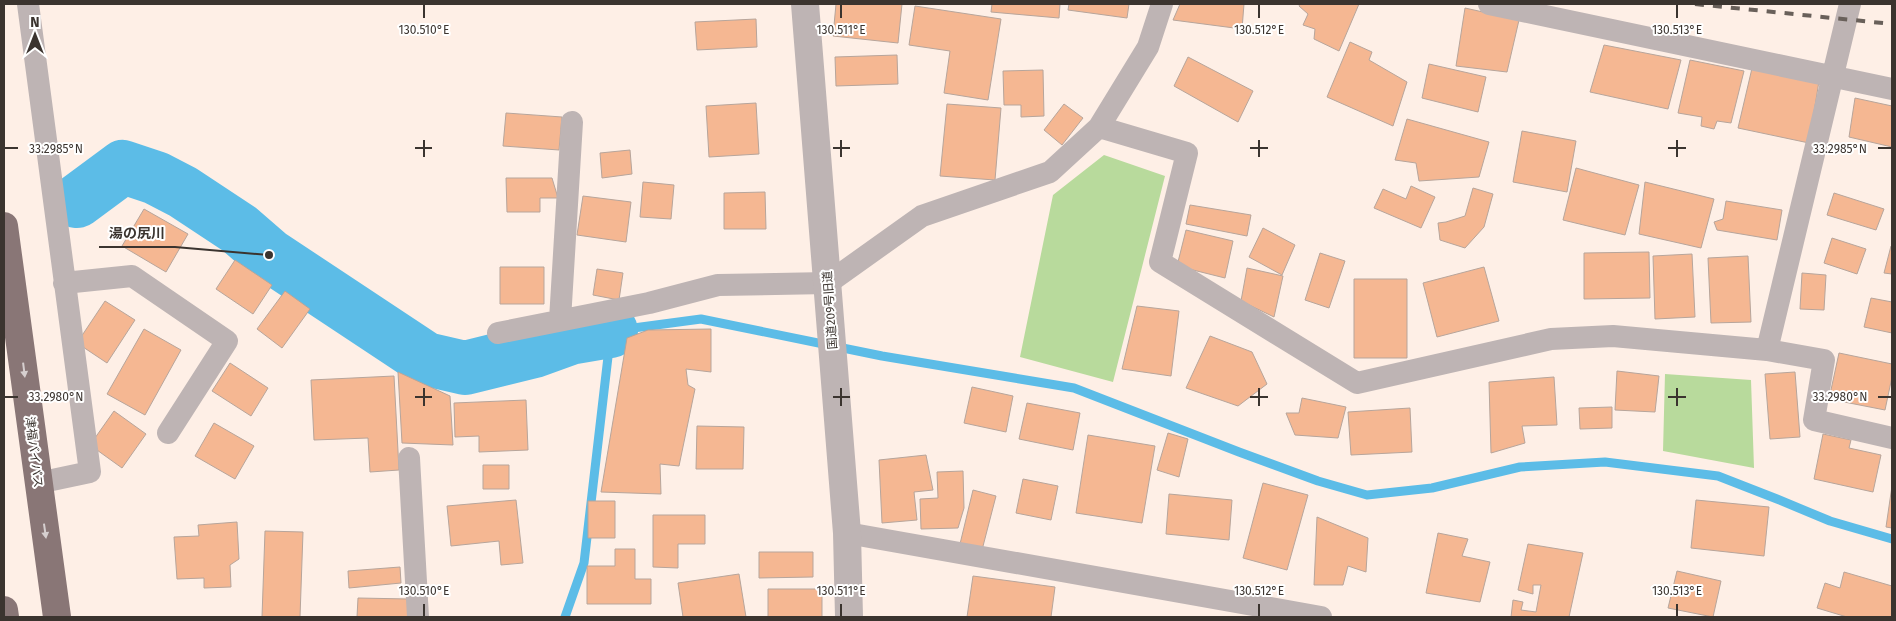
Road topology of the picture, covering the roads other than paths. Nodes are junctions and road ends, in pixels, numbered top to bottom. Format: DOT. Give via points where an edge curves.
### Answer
graph roads {
  1 [pos="28,4"];
  2 [pos="805,4"];
  3 [pos="1162,4"];
  4 [pos="1489,4"];
  5 [pos="1850,4"];
  6 [pos="1834,76"];
  7 [pos="1892,89"];
  8 [pos="572,122"];
  9 [pos="1099,127"];
  10 [pos="4,226"];
  11 [pos="64,283"];
  12 [pos="828,283"];
  13 [pos="560,320"];
  14 [pos="498,333"];
  15 [pos="1767,350"];
  16 [pos="168,433"];
  17 [pos="1892,438"];
  18 [pos="410,458"];
  19 [pos="38,483"];
  20 [pos="847,533"];
  21 [pos="4,610"];
  22 [pos="5,617"];
  23 [pos="57,617"];
  24 [pos="418,617"];
  25 [pos="849,617"];
  26 [pos="1321,617"];
  1 -- 11 [label="street"];
  2 -- 12 [label="street, 国道209号旧道"];
  3 -- 9 [label="street" via="1148,47"];
  4 -- 6 [label="street"];
  5 -- 6 [label="street"];
  6 -- 7 [label="street"];
  6 -- 15 [label="street"];
  8 -- 13 [label="street"];
  9 -- 12 [label="street" via="1050,172 922,216"];
  9 -- 15 [label="street" via="1187,153 1160,262 1357,383 1552,339 1613,336"];
  10 -- 19 [label="highway, 津福バイパス, one-way"];
  11 -- 16 [label="street" via="132,276 227,341"];
  11 -- 19 [label="street" via="90,472"];
  12 -- 13 [label="street" via="718,285"];
  12 -- 20 [label="street, 国道209号旧道"];
  13 -- 14 [label="street"];
  15 -- 17 [label="street" via="1824,360 1814,420"];
  18 -- 24 [label="street"];
  19 -- 23 [label="highway, 津福バイパス, one-way"];
  20 -- 25 [label="street, 国道209号旧道"];
  20 -- 26 [label="street"];
  21 -- 22 [label="highway"];
}
